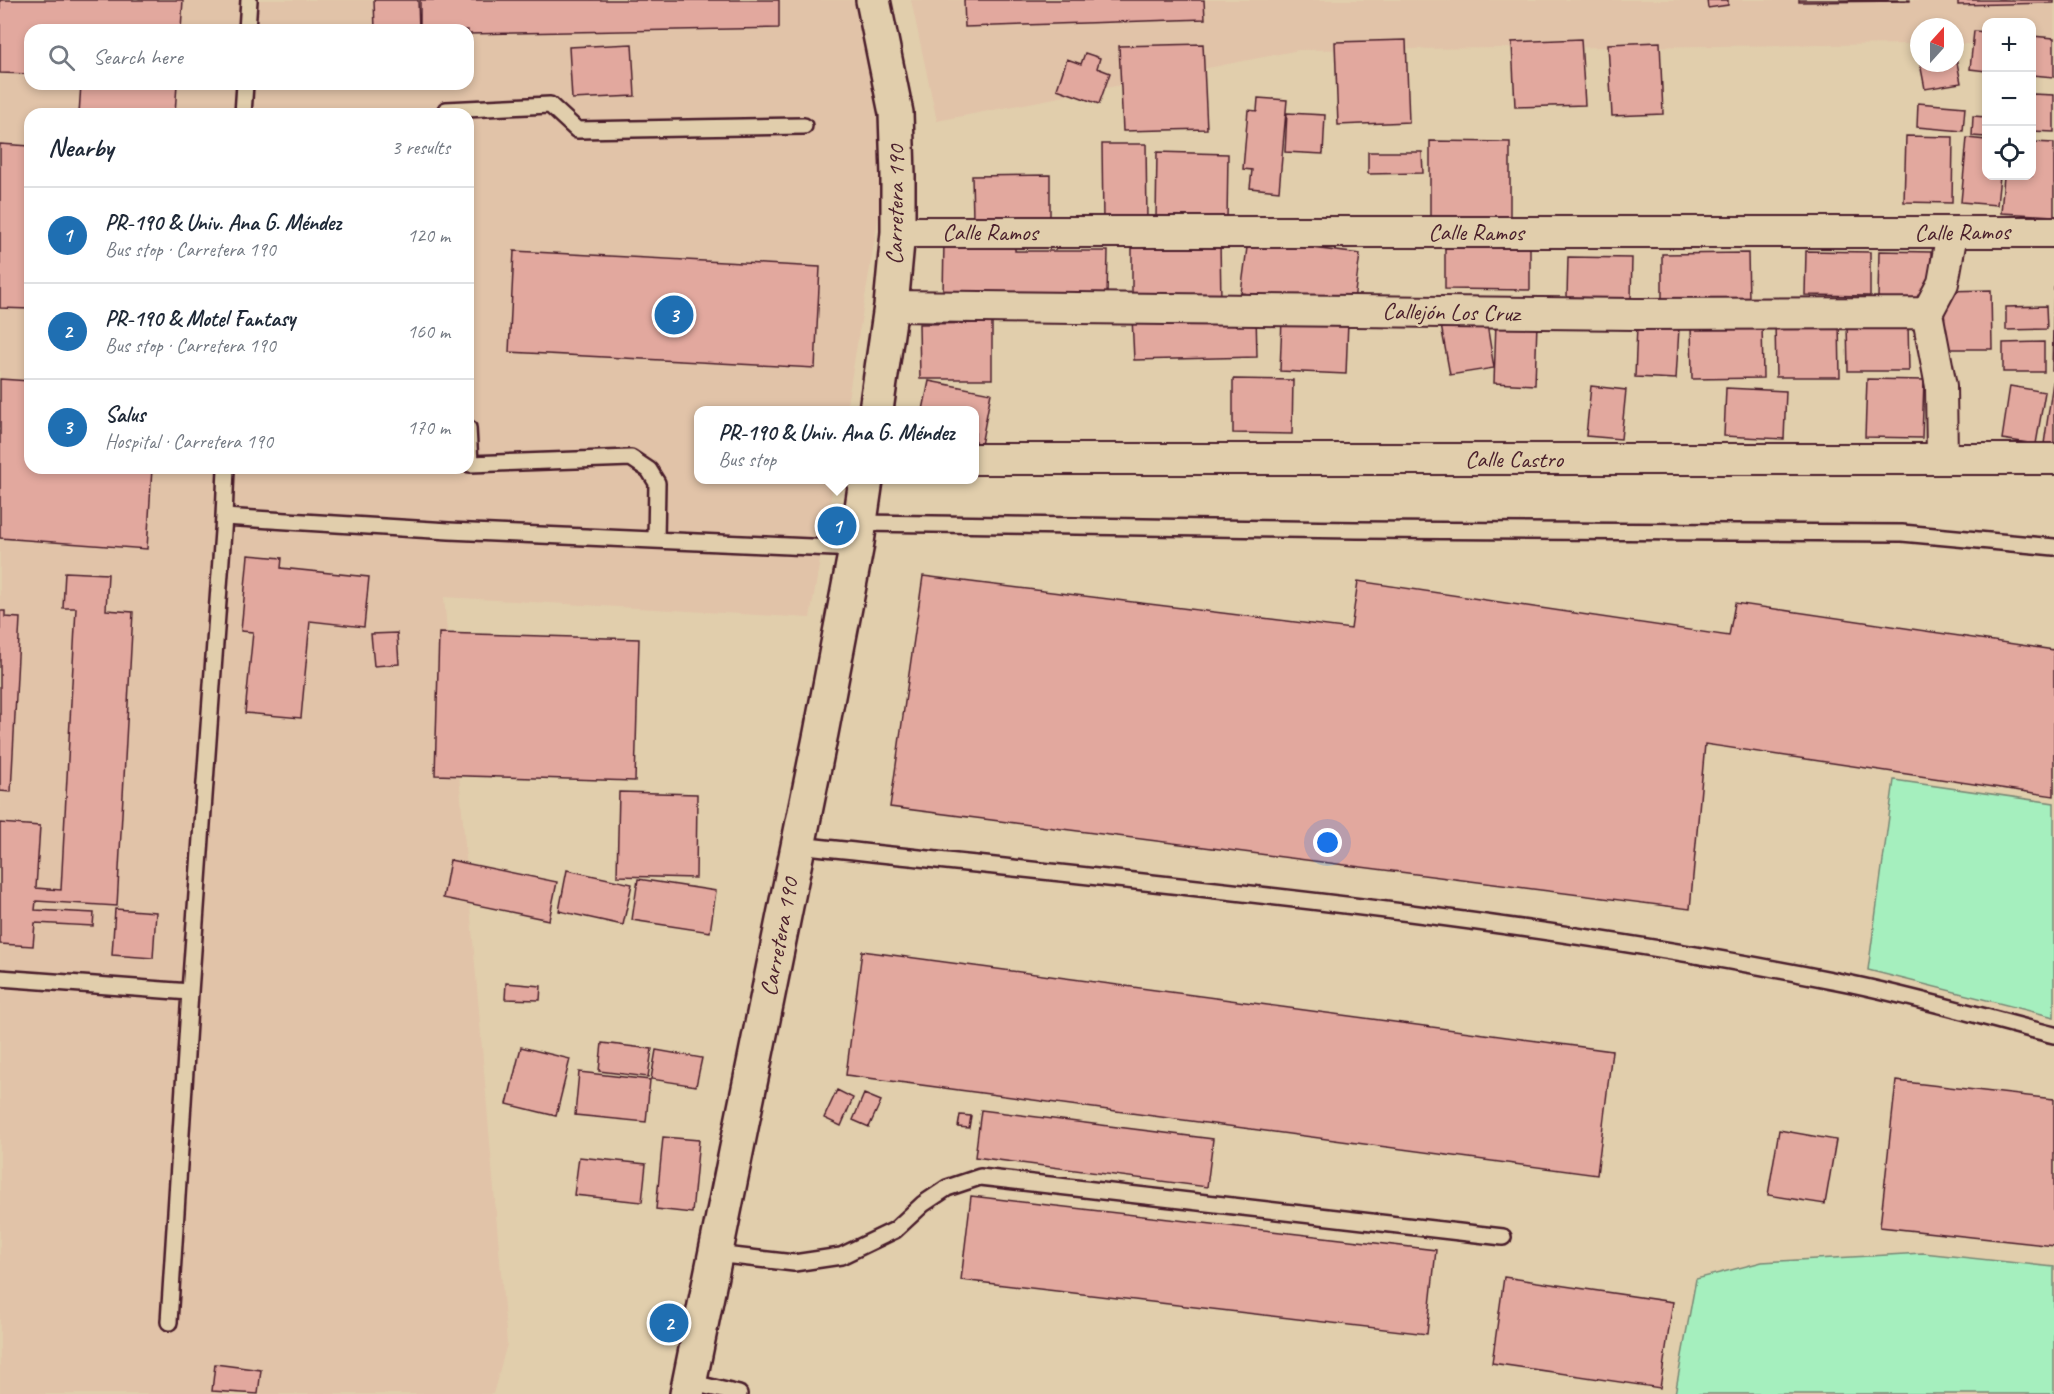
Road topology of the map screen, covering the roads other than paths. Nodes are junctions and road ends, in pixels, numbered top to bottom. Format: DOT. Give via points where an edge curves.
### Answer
graph roads {
  1 [pos="249,0"];
  2 [pos="873,0"];
  3 [pos="247,24"];
  4 [pos="245,90"];
  5 [pos="243,108"];
  6 [pos="474,109"];
  7 [pos="804,126"];
  8 [pos="898,232"];
  9 [pos="2054,232"];
  10 [pos="1952,233"];
  11 [pos="891,306"];
  12 [pos="1927,313"];
  13 [pos="877,406"];
  14 [pos="979,459"];
  15 [pos="1942,459"];
  16 [pos="2054,459"];
  17 [pos="474,464"];
  18 [pos="226,474"];
  19 [pos="865,484"];
  20 [pos="224,517"];
  21 [pos="857,536"];
  22 [pos="656,540"];
  23 [pos="2054,547"];
  24 [pos="798,845"];
  25 [pos="0,978"];
  26 [pos="190,992"];
  27 [pos="2054,1035"];
  28 [pos="1503,1237"];
  29 [pos="715,1254"];
  30 [pos="169,1322"];
  31 [pos="688,1388"];
  32 [pos="739,1394"];
  1 -- 3 [label="lane"];
  2 -- 8 [label="street, Carretera 190" via="896,113"];
  4 -- 5 [label="lane"];
  6 -- 7 [label="lane" via="550,105 577,130"];
  8 -- 10 [label="street, Calle Ramos"];
  8 -- 11 [label="street, Carretera 190"];
  9 -- 10 [label="street, Calle Ramos"];
  10 -- 12 [label="street" via="1943,283"];
  11 -- 12 [label="street, Callejón Los Cruz"];
  11 -- 13 [label="street, Carretera 190"];
  12 -- 15 [label="street" via="1941,386"];
  14 -- 15 [label="street, Calle Castro"];
  15 -- 16 [label="street, Calle Castro"];
  17 -- 22 [label="lane" via="631,458 640,462 657,483"];
  18 -- 20 [label="lane"];
  19 -- 21 [label="street, Carretera 190"];
  20 -- 22 [label="lane"];
  20 -- 26 [label="lane"];
  21 -- 22 [label="lane"];
  21 -- 23 [label="lane" via="1357,530 1902,533"];
  21 -- 24 [label="street, Carretera 190"];
  24 -- 27 [label="lane" via="1433,915 1585,936 1839,981"];
  24 -- 29 [label="street, Carretera 190"];
  25 -- 26 [label="lane"];
  26 -- 30 [label="lane"];
  28 -- 29 [label="lane" via="980,1177 946,1188 895,1230 841,1256 794,1263"];
  29 -- 31 [label="street, Carretera 190"];
  31 -- 32 [label="lane"];
}
